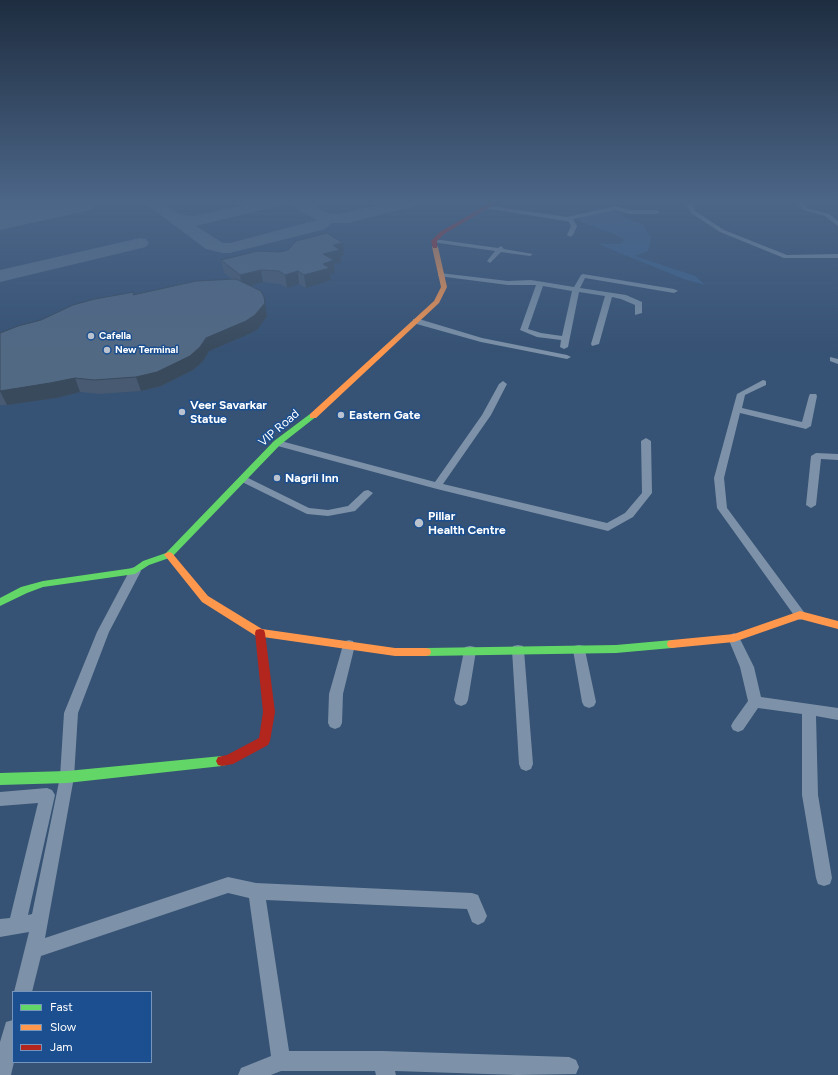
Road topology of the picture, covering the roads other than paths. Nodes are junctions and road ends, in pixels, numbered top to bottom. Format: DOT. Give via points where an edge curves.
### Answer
graph roads {
  1 [pos="436,252"];
  2 [pos="497,252"];
  3 [pos="519,252"];
  4 [pos="774,252"];
  5 [pos="530,254"];
  6 [pos="838,256"];
  7 [pos="490,261"];
  8 [pos="440,275"];
  9 [pos="540,284"];
  10 [pos="576,289"];
  11 [pos="674,291"];
  12 [pos="609,295"];
  13 [pos="638,313"];
  14 [pos="416,321"];
  15 [pos="566,337"];
  16 [pos="595,344"];
  17 [pos="564,347"];
  18 [pos="567,357"];
  19 [pos="763,383"];
  20 [pos="503,384"];
  21 [pos="812,396"];
  22 [pos="737,410"];
  23 [pos="646,441"];
  24 [pos="277,443"];
  25 [pos="838,457"];
  26 [pos="244,479"];
  27 [pos="436,486"];
  28 [pos="368,493"];
  29 [pos="811,505"];
  30 [pos="169,555"];
  31 [pos="136,571"];
  32 [pos="2,599"];
  33 [pos="800,615"];
  34 [pos="838,625"];
  35 [pos="260,633"];
  36 [pos="734,638"];
  37 [pos="348,645"];
  38 [pos="518,650"];
  39 [pos="580,650"];
  40 [pos="470,651"];
  41 [pos="460,700"];
  42 [pos="590,702"];
  43 [pos="755,702"];
  44 [pos="809,709"];
  45 [pos="838,714"];
  46 [pos="335,723"];
  47 [pos="738,726"];
  48 [pos="526,764"];
  49 [pos="67,777"];
  50 [pos="0,779"];
  51 [pos="0,799"];
  52 [pos="824,878"];
  53 [pos="256,891"];
  54 [pos="478,916"];
  55 [pos="39,922"];
  56 [pos="17,925"];
  57 [pos="0,928"];
  58 [pos="34,950"];
  59 [pos="23,991"];
  60 [pos="12,1033"];
  61 [pos="281,1061"];
  62 [pos="569,1067"];
  63 [pos="384,1068"];
  64 [pos="1,1075"];
  65 [pos="248,1075"];
  1 -- 8 [label="main road, VIP Road"];
  2 -- 7 [label="street"];
  3 -- 5 [label="street"];
  4 -- 6 [label="street" via="786,257"];
  8 -- 9 [label="street" via="508,284"];
  8 -- 14 [label="main road, VIP Road" via="444,287 437,302"];
  9 -- 10 [label="street"];
  9 -- 15 [label="street" via="524,330 540,335"];
  10 -- 11 [label="street" via="583,276"];
  10 -- 12 [label="street"];
  10 -- 15 [label="street"];
  12 -- 13 [label="street" via="623,297 639,304"];
  12 -- 16 [label="street"];
  14 -- 18 [label="street" via="481,340"];
  14 -- 24 [label="main road, VIP Road" via="308,420"];
  15 -- 17 [label="street"];
  19 -- 22 [label="street" via="742,394"];
  20 -- 27 [label="street" via="486,415"];
  21 -- 22 [label="street" via="806,426"];
  22 -- 33 [label="street" via="719,478 722,508"];
  23 -- 27 [label="street" via="647,493 629,515 608,527"];
  24 -- 26 [label="main road, VIP Road"];
  24 -- 27 [label="street"];
  25 -- 29 [label="street" via="816,456"];
  26 -- 28 [label="street" via="307,511 328,513 350,509"];
  26 -- 30 [label="main road, VIP Road"];
  30 -- 31 [label="main road, VIP Road" via="146,563"];
  30 -- 35 [label="main road" via="205,599"];
  31 -- 32 [label="main road, VIP Road" via="43,584"];
  31 -- 49 [label="street" via="103,632 71,713"];
  33 -- 34 [label="main road"];
  33 -- 36 [label="main road"];
  35 -- 37 [label="main road"];
  35 -- 49 [label="main road" via="269,712 264,741 229,760"];
  36 -- 39 [label="main road"];
  36 -- 43 [label="street" via="748,667"];
  37 -- 40 [label="main road" via="395,652"];
  37 -- 46 [label="street" via="336,694"];
  38 -- 39 [label="main road"];
  38 -- 40 [label="main road"];
  38 -- 48 [label="street"];
  39 -- 42 [label="street"];
  40 -- 41 [label="street"];
  43 -- 44 [label="street"];
  43 -- 47 [label="street"];
  44 -- 45 [label="street"];
  44 -- 52 [label="street" via="810,795"];
  49 -- 50 [label="main road"];
  49 -- 55 [label="street"];
  51 -- 56 [label="street" via="47,795"];
  53 -- 54 [label="street" via="472,901"];
  53 -- 58 [label="street" via="228,885"];
  53 -- 61 [label="street"];
  55 -- 56 [label="street"];
  55 -- 58 [label="street"];
  56 -- 57 [label="street"];
  58 -- 59 [label="street"];
  60 -- 64 [label="street"];
  61 -- 63 [label="street"];
  61 -- 65 [label="street"];
  62 -- 63 [label="street"];
}
